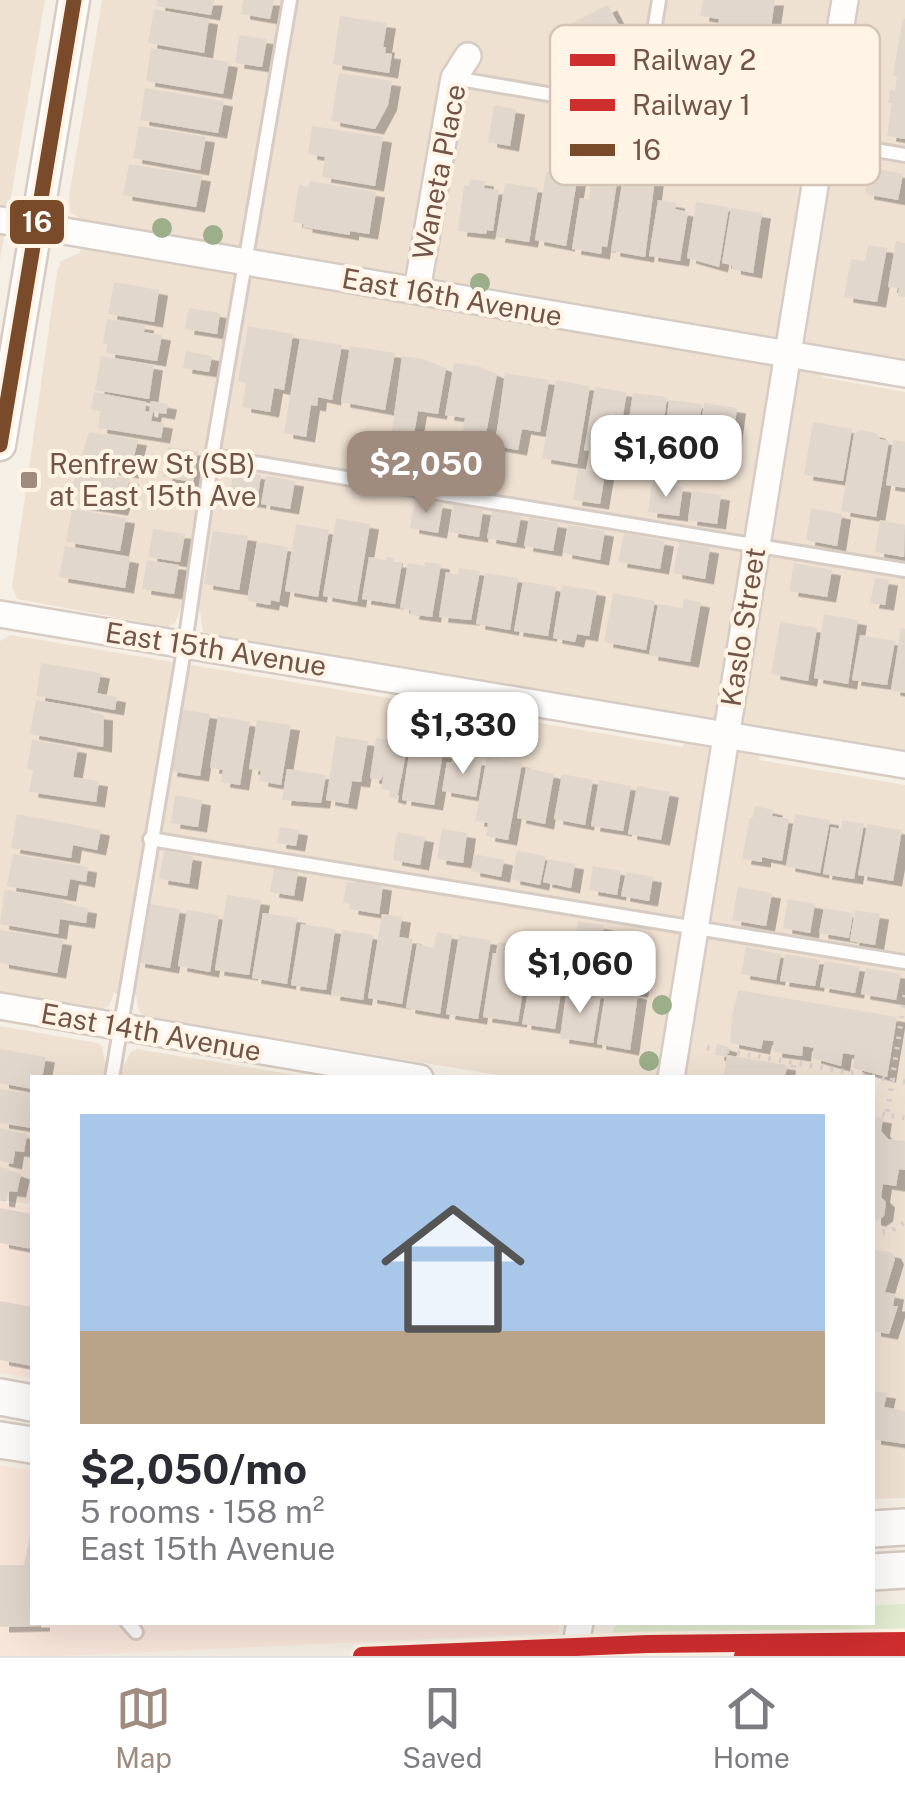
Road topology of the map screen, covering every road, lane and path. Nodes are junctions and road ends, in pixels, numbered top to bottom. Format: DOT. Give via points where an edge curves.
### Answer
graph roads {
  1 [pos="74,0"];
  2 [pos="290,0"];
  3 [pos="659,0"];
  4 [pos="844,0"];
  5 [pos="655,25"];
  6 [pos="840,25"];
  7 [pos="461,67"];
  8 [pos="550,89"];
  9 [pos="880,151"];
  10 [pos="905,155"];
  11 [pos="815,185"];
  12 [pos="0,220"];
  13 [pos="36,226"];
  14 [pos="246,264"];
  15 [pos="417,290"];
  16 [pos="787,354"];
  17 [pos="905,374"];
  18 [pos="0,445"];
  19 [pos="212,456"];
  20 [pos="28,480"];
  21 [pos="37,481"];
  22 [pos="756,546"];
  23 [pos="905,570"];
  24 [pos="0,614"];
  25 [pos="184,644"];
  26 [pos="726,734"];
  27 [pos="905,765"];
  28 [pos="150,839"];
  29 [pos="696,926"];
  30 [pos="905,962"];
  31 [pos="905,994"];
  32 [pos="0,1006"];
  33 [pos="120,1027"];
  34 [pos="707,1048"];
  35 [pos="716,1049"];
  36 [pos="727,1051"];
  37 [pos="794,1063"];
  38 [pos="112,1075"];
  39 [pos="402,1075"];
  40 [pos="672,1075"];
  41 [pos="792,1075"];
  42 [pos="863,1075"];
  43 [pos="875,1077"];
  44 [pos="892,1080"];
  45 [pos="905,1082"];
  46 [pos="875,1113"];
  47 [pos="886,1115"];
  48 [pos="905,1118"];
  49 [pos="905,1222"];
  50 [pos="875,1233"];
  51 [pos="0,1397"];
  52 [pos="30,1403"];
  53 [pos="0,1440"];
  54 [pos="30,1446"];
  55 [pos="905,1527"];
  56 [pos="875,1529"];
  57 [pos="905,1570"];
  58 [pos="875,1572"];
  59 [pos="579,1625"];
  60 [pos="574,1656"];
  1 -- 13 [label="street"];
  2 -- 14 [label="lane"];
  3 -- 5 [label="lane"];
  4 -- 6 [label="street, Kaslo Street"];
  7 -- 8 [label="lane"];
  7 -- 15 [label="street, Waneta Place"];
  9 -- 10 [label="lane"];
  11 -- 16 [label="street, Kaslo Street"];
  12 -- 13 [label="street, East 16th Avenue"];
  13 -- 14 [label="street, East 16th Avenue"];
  13 -- 18 [label="street"];
  14 -- 15 [label="street, East 16th Avenue"];
  14 -- 19 [label="lane"];
  15 -- 16 [label="street, East 16th Avenue"];
  16 -- 17 [label="street, East 16th Avenue"];
  16 -- 22 [label="street, Kaslo Street"];
  19 -- 22 [label="lane"];
  19 -- 25 [label="lane"];
  20 -- 21 [label="path"];
  22 -- 23 [label="lane"];
  22 -- 26 [label="street, Kaslo Street"];
  24 -- 25 [label="street, East 15th Avenue"];
  25 -- 26 [label="street, East 15th Avenue"];
  25 -- 28 [label="lane"];
  26 -- 27 [label="street, East 15th Avenue"];
  26 -- 29 [label="street, Kaslo Street"];
  28 -- 29 [label="lane"];
  28 -- 33 [label="lane"];
  29 -- 30 [label="lane"];
  29 -- 40 [label="street, Kaslo Street"];
  31 -- 44 [label="path"];
  32 -- 33 [label="street, East 14th Avenue"];
  33 -- 38 [label="lane"];
  33 -- 39 [label="street, East 14th Avenue"];
  34 -- 35 [label="path"];
  36 -- 37 [label="path"];
  37 -- 41 [label="path"];
  37 -- 42 [label="path"];
  43 -- 44 [label="path"];
  44 -- 45 [label="path"];
  44 -- 47 [label="path"];
  46 -- 47 [label="path"];
  47 -- 48 [label="path"];
  49 -- 50 [label="path"];
  51 -- 52 [label="main road"];
  53 -- 54 [label="main road"];
  55 -- 56 [label="main road"];
  57 -- 58 [label="main road"];
  59 -- 60 [label="street"];
}
